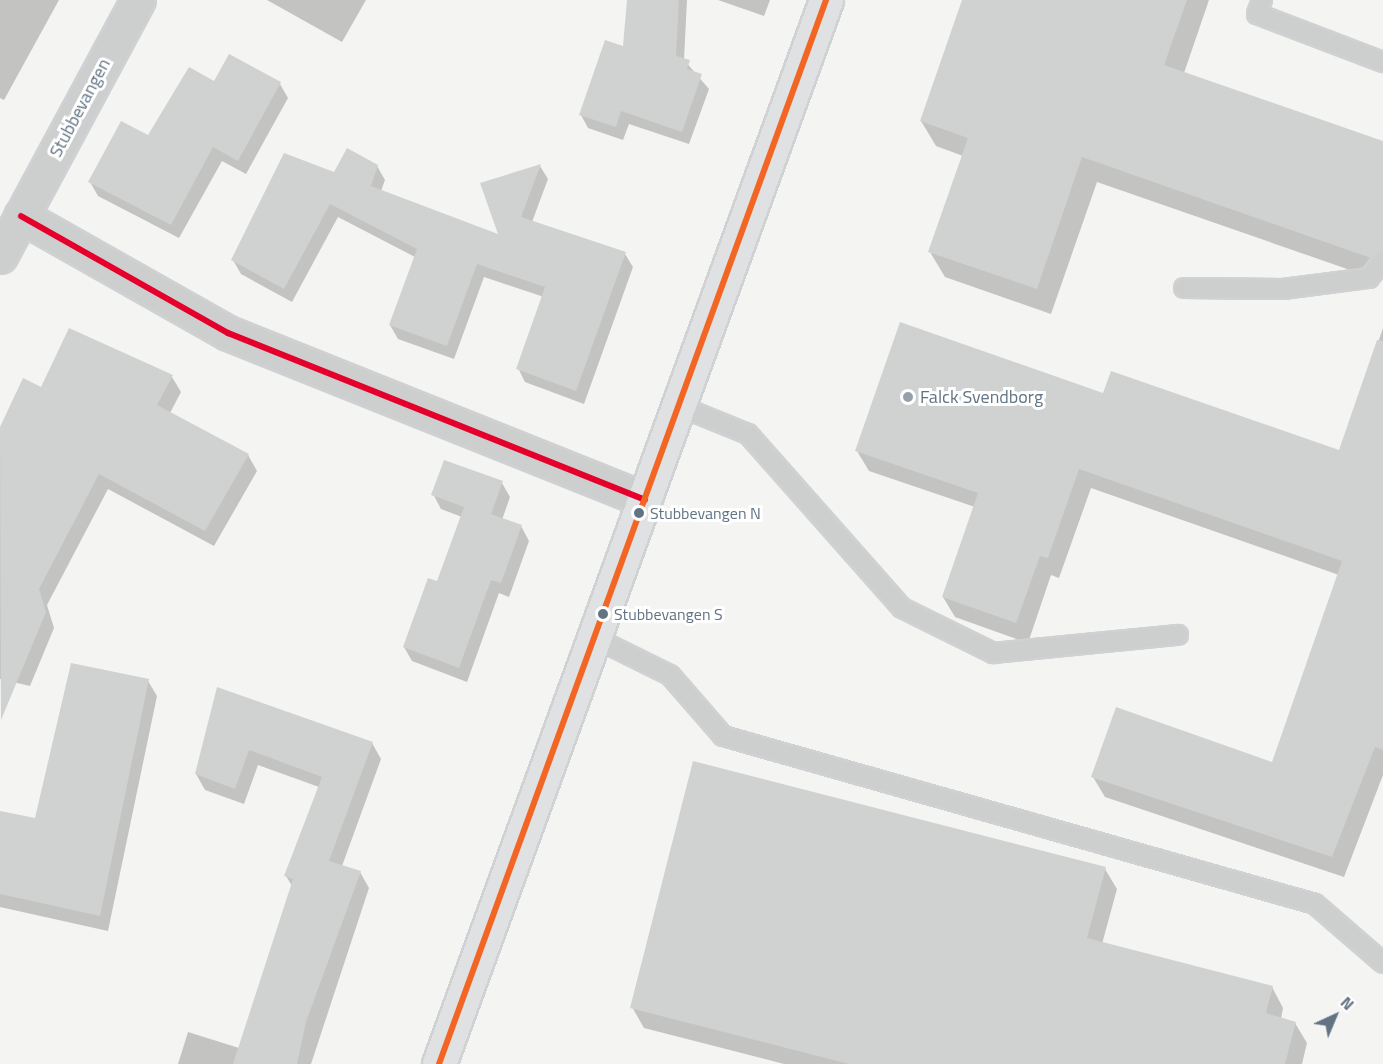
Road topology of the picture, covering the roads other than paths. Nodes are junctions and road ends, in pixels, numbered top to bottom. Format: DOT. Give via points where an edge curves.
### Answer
graph roads {
  1 [pos="138,0"];
  2 [pos="826,0"];
  3 [pos="1262,0"];
  4 [pos="1383,62"];
  5 [pos="21,216"];
  6 [pos="0,256"];
  7 [pos="1383,260"];
  8 [pos="1184,288"];
  9 [pos="679,406"];
  10 [pos="645,500"];
  11 [pos="1178,635"];
  12 [pos="594,638"];
  13 [pos="1383,963"];
  14 [pos="443,1063"];
  1 -- 5 [label="street, Stubbevangen"];
  2 -- 9 [label="street"];
  3 -- 4 [label="lane" via="1257,14"];
  5 -- 6 [label="street, Stubbevangen"];
  5 -- 10 [label="street" via="228,333"];
  7 -- 8 [label="lane" via="1369,278 1283,289"];
  9 -- 10 [label="street"];
  9 -- 11 [label="lane" via="748,434 902,608 993,653"];
  10 -- 12 [label="street"];
  12 -- 13 [label="lane" via="670,675 723,736 1315,904"];
  12 -- 14 [label="street"];
}
